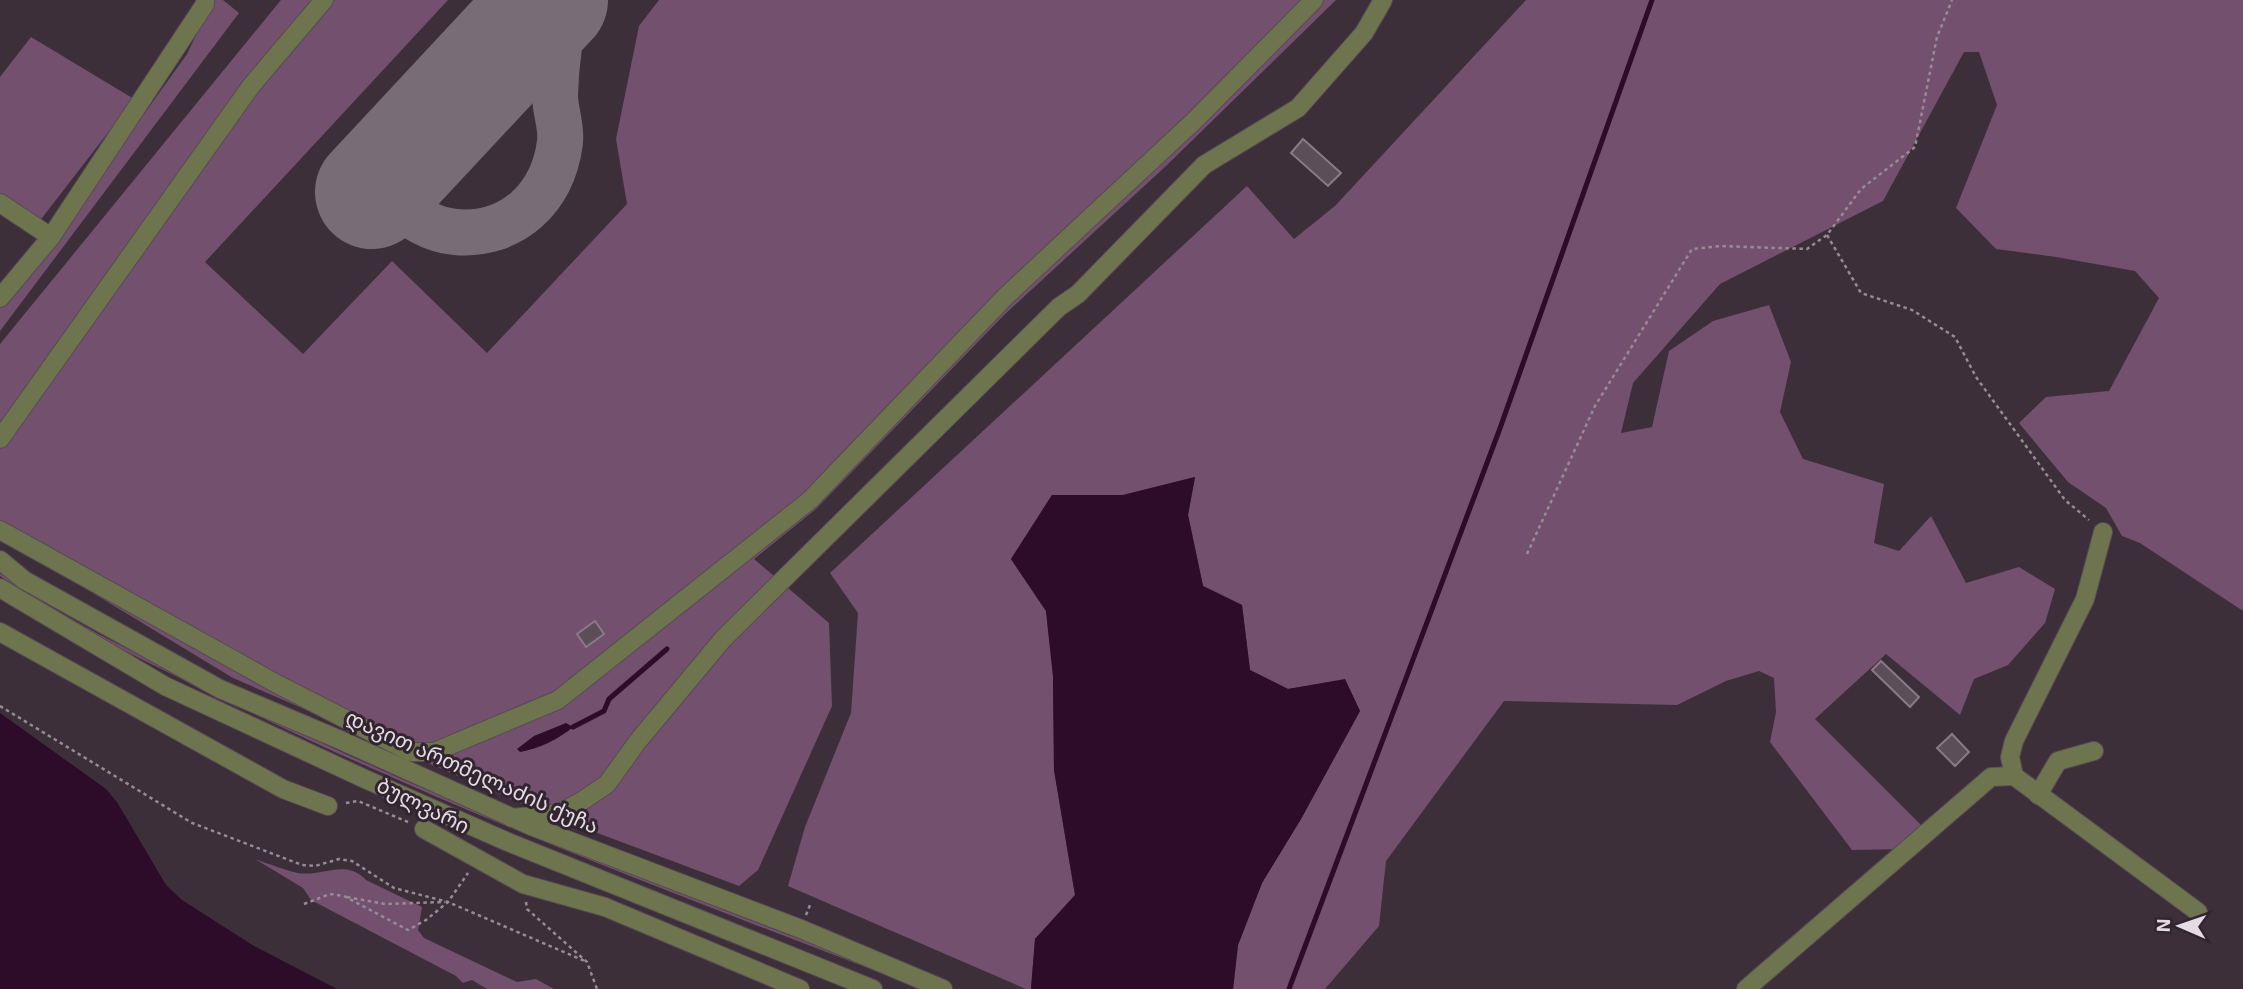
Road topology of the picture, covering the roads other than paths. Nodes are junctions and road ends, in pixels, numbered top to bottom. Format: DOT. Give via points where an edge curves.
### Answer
graph roads {
  1 [pos="205,0"];
  2 [pos="324,0"];
  3 [pos="1314,0"];
  4 [pos="1383,0"];
  5 [pos="0,203"];
  6 [pos="51,237"];
  7 [pos="0,298"];
  8 [pos="0,439"];
  9 [pos="0,530"];
  10 [pos="2103,532"];
  11 [pos="0,560"];
  12 [pos="0,588"];
  13 [pos="0,632"];
  14 [pos="2094,751"];
  15 [pos="2014,776"];
  16 [pos="2038,795"];
  17 [pos="328,806"];
  18 [pos="512,818"];
  19 [pos="424,829"];
  20 [pos="2198,912"];
  21 [pos="800,989"];
  22 [pos="873,989"];
  23 [pos="943,989"];
  24 [pos="1746,989"];
  1 -- 6 [label="street"];
  2 -- 8 [label="street" via="251,86"];
  3 -- 9 [label="street" via="1194,121 1006,296 810,500 558,700 454,746 410,752 277,684"];
  4 -- 18 [label="street" via="1364,33 1298,108 1204,165 723,639 607,784 560,813"];
  5 -- 6 [label="street"];
  6 -- 7 [label="street"];
  10 -- 15 [label="street" via="2085,599 2014,741 2010,757"];
  11 -- 18 [label="street, დავით ართმელაძის ქუჩა" via="24,580 220,689"];
  12 -- 22 [label="street" via="165,686 365,779 508,842"];
  13 -- 17 [label="street" via="283,789"];
  14 -- 16 [label="street" via="2058,761"];
  15 -- 16 [label="street"];
  15 -- 24 [label="street" via="1990,777"];
  16 -- 20 [label="street"];
  18 -- 23 [label="street, დავით ართმელაძის ქუჩა"];
  19 -- 21 [label="street, ბულვარი" via="523,884 606,908"];
}
